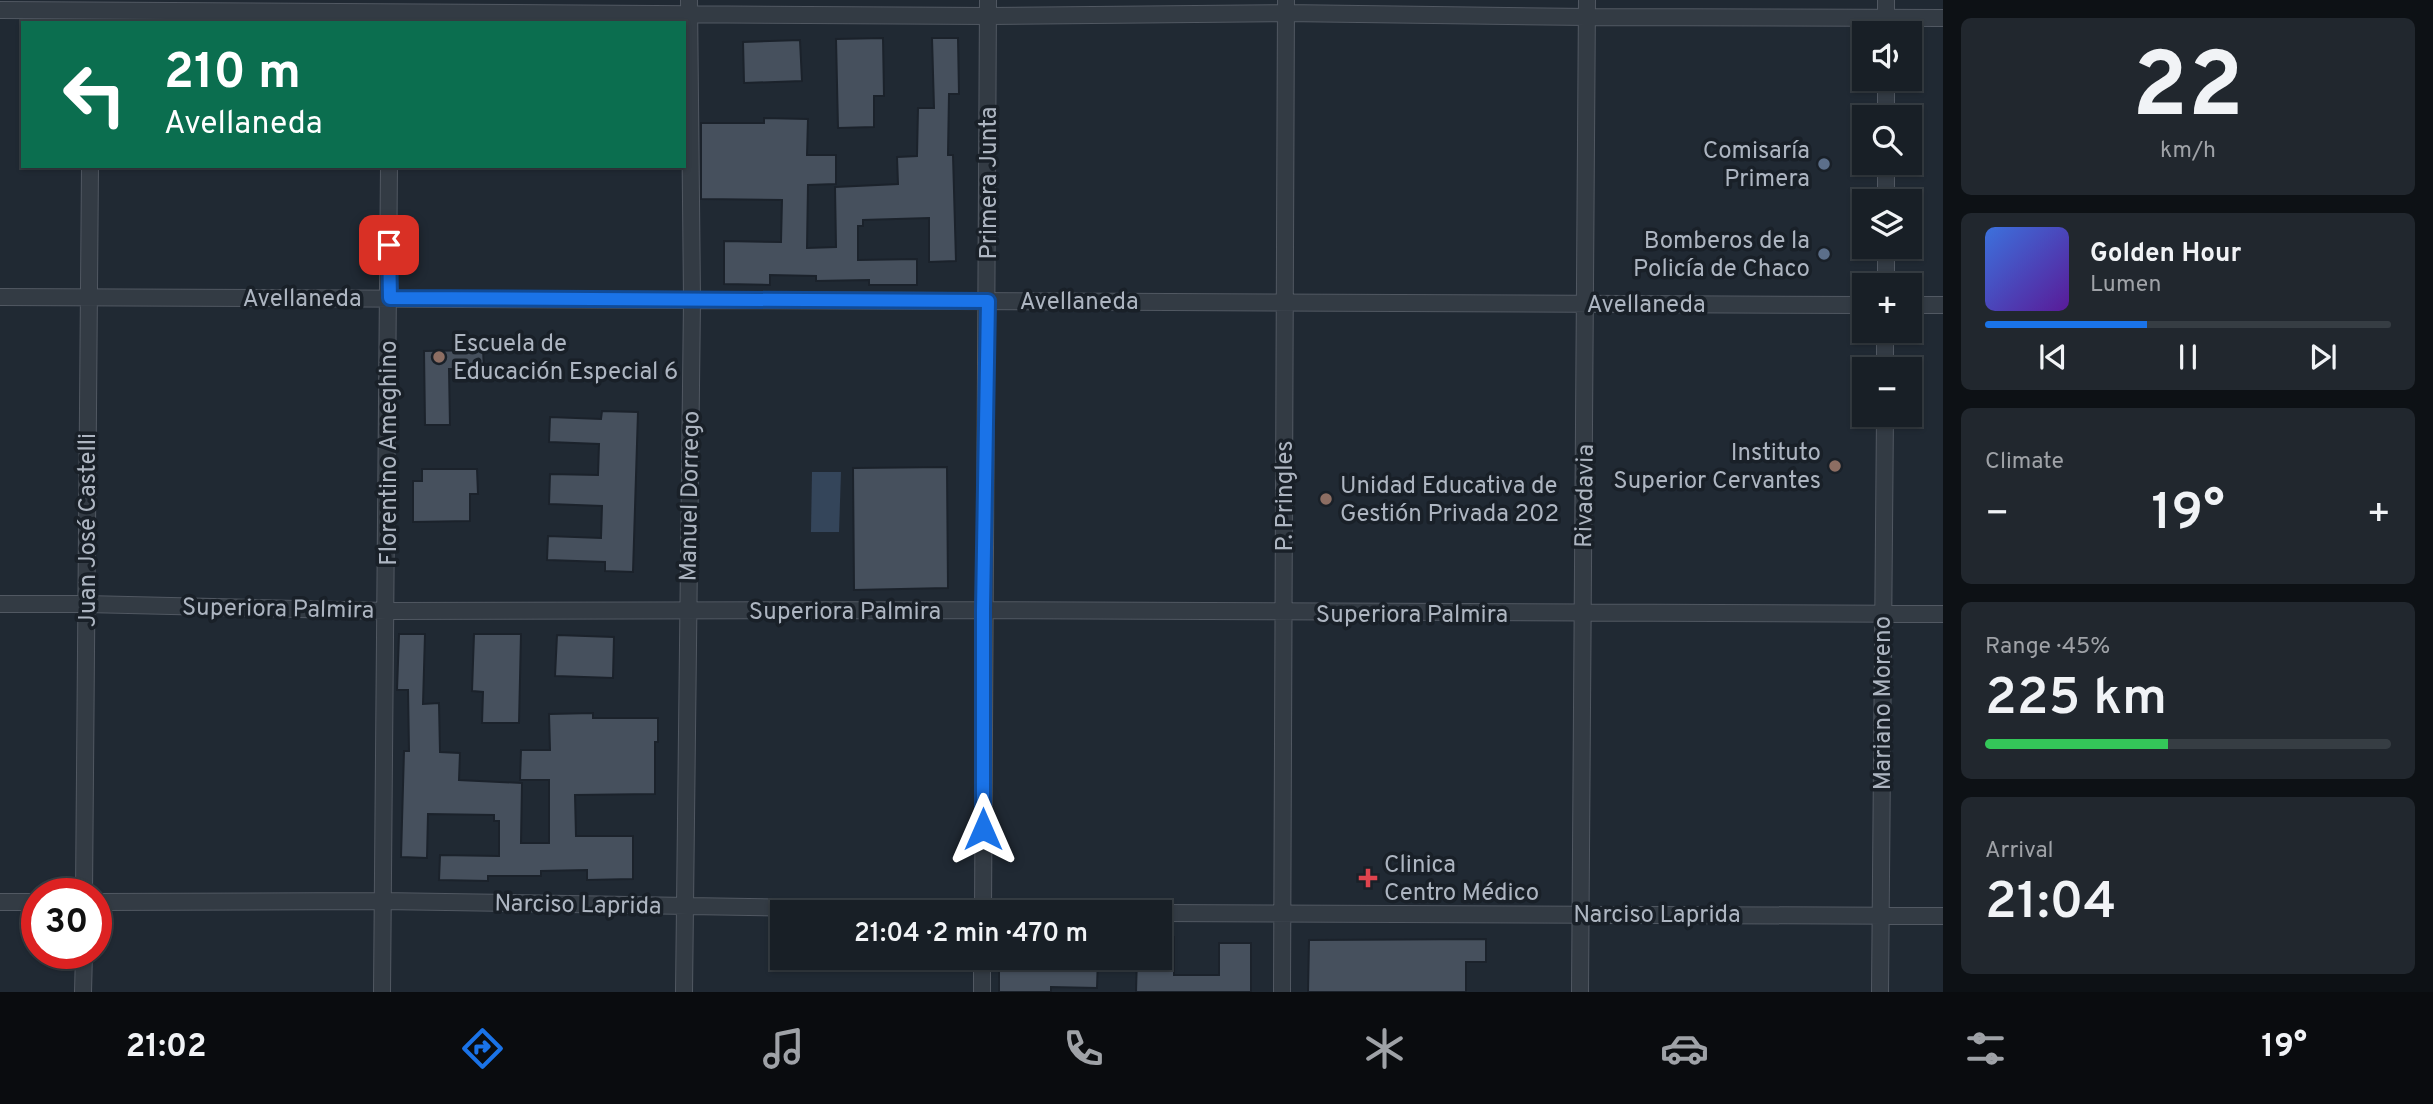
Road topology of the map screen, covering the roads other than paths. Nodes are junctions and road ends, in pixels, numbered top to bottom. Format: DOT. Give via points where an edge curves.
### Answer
graph roads {
  1 [pos="1587,0"];
  2 [pos="1886,0"];
  3 [pos="689,6"];
  4 [pos="1285,6"];
  5 [pos="988,8"];
  6 [pos="0,10"];
  7 [pos="90,11"];
  8 [pos="388,12"];
  9 [pos="1587,17"];
  10 [pos="1943,18"];
  11 [pos="1886,21"];
  12 [pos="1919,21"];
  13 [pos="1852,24"];
  14 [pos="90,168"];
  15 [pos="389,168"];
  16 [pos="0,297"];
  17 [pos="89,297"];
  18 [pos="390,298"];
  19 [pos="692,300"];
  20 [pos="988,301"];
  21 [pos="1285,302"];
  22 [pos="1586,303"];
  23 [pos="1852,305"];
  24 [pos="1922,305"];
  25 [pos="1943,305"];
  26 [pos="1885,427"];
  27 [pos="0,604"];
  28 [pos="86,604"];
  29 [pos="983,610"];
  30 [pos="387,611"];
  31 [pos="688,611"];
  32 [pos="1283,613"];
  33 [pos="1883,614"];
  34 [pos="1943,614"];
  35 [pos="1582,615"];
  36 [pos="84,878"];
  37 [pos="983,900"];
  38 [pos="383,901"];
  39 [pos="0,902"];
  40 [pos="21,902"];
  41 [pos="112,902"];
  42 [pos="684,906"];
  43 [pos="770,907"];
  44 [pos="1172,913"];
  45 [pos="1581,913"];
  46 [pos="1283,914"];
  47 [pos="1880,916"];
  48 [pos="1943,916"];
  49 [pos="84,969"];
  50 [pos="982,970"];
  51 [pos="83,992"];
  52 [pos="383,992"];
  53 [pos="684,992"];
  54 [pos="982,992"];
  55 [pos="1282,992"];
  56 [pos="1580,992"];
  57 [pos="1880,992"];
  1 -- 9 [label="street, Rivadavia"];
  2 -- 11 [label="street"];
  3 -- 5 [label="street"];
  3 -- 8 [label="street"];
  3 -- 19 [label="street, Manuel Dorrego"];
  4 -- 5 [label="street"];
  4 -- 9 [label="street"];
  4 -- 21 [label="street, P. Pringles"];
  5 -- 20 [label="street, Primera Junta"];
  6 -- 7 [label="street"];
  7 -- 8 [label="street"];
  9 -- 13 [label="street"];
  9 -- 22 [label="street, Rivadavia"];
  10 -- 12 [label="street"];
  14 -- 17 [label="street, Juan José Castelli"];
  15 -- 18 [label="street, Florentino Ameghino"];
  16 -- 17 [label="street, Avellaneda"];
  17 -- 18 [label="street, Avellaneda"];
  17 -- 28 [label="street, Juan José Castelli"];
  18 -- 19 [label="street, Avellaneda"];
  18 -- 30 [label="street, Florentino Ameghino"];
  19 -- 20 [label="street, Avellaneda"];
  19 -- 31 [label="street, Manuel Dorrego"];
  20 -- 21 [label="street, Avellaneda"];
  20 -- 29 [label="street, Primera Junta"];
  21 -- 22 [label="street, Avellaneda"];
  21 -- 32 [label="street, P. Pringles"];
  22 -- 23 [label="street, Avellaneda"];
  22 -- 35 [label="street, Rivadavia"];
  24 -- 25 [label="street"];
  26 -- 33 [label="street, Mariano Moreno"];
  27 -- 28 [label="street, Superiora Palmira"];
  28 -- 30 [label="street, Superiora Palmira"];
  28 -- 36 [label="street, Juan José Castelli"];
  29 -- 31 [label="street, Superiora Palmira"];
  29 -- 32 [label="street, Superiora Palmira"];
  29 -- 37 [label="street, Primera Junta"];
  30 -- 31 [label="street, Superiora Palmira"];
  30 -- 38 [label="street, Florentino Ameghino"];
  31 -- 42 [label="street, Manuel Dorrego"];
  32 -- 35 [label="street, Superiora Palmira"];
  32 -- 46 [label="street, P. Pringles"];
  33 -- 34 [label="street, Superiora Palmira"];
  33 -- 35 [label="street, Superiora Palmira"];
  33 -- 47 [label="street, Mariano Moreno"];
  35 -- 45 [label="street, Rivadavia"];
  38 -- 41 [label="street, Narciso Laprida"];
  38 -- 42 [label="street, Narciso Laprida"];
  38 -- 52 [label="street, Florentino Ameghino"];
  39 -- 40 [label="street"];
  42 -- 43 [label="street, Narciso Laprida"];
  42 -- 53 [label="street, Manuel Dorrego"];
  44 -- 46 [label="street, Narciso Laprida"];
  45 -- 46 [label="street, Narciso Laprida"];
  45 -- 47 [label="street, Narciso Laprida"];
  45 -- 56 [label="street, Rivadavia"];
  46 -- 55 [label="street, P. Pringles"];
  47 -- 48 [label="street, Narciso Laprida"];
  47 -- 57 [label="street, Mariano Moreno"];
  49 -- 51 [label="street"];
  50 -- 54 [label="street"];
}
